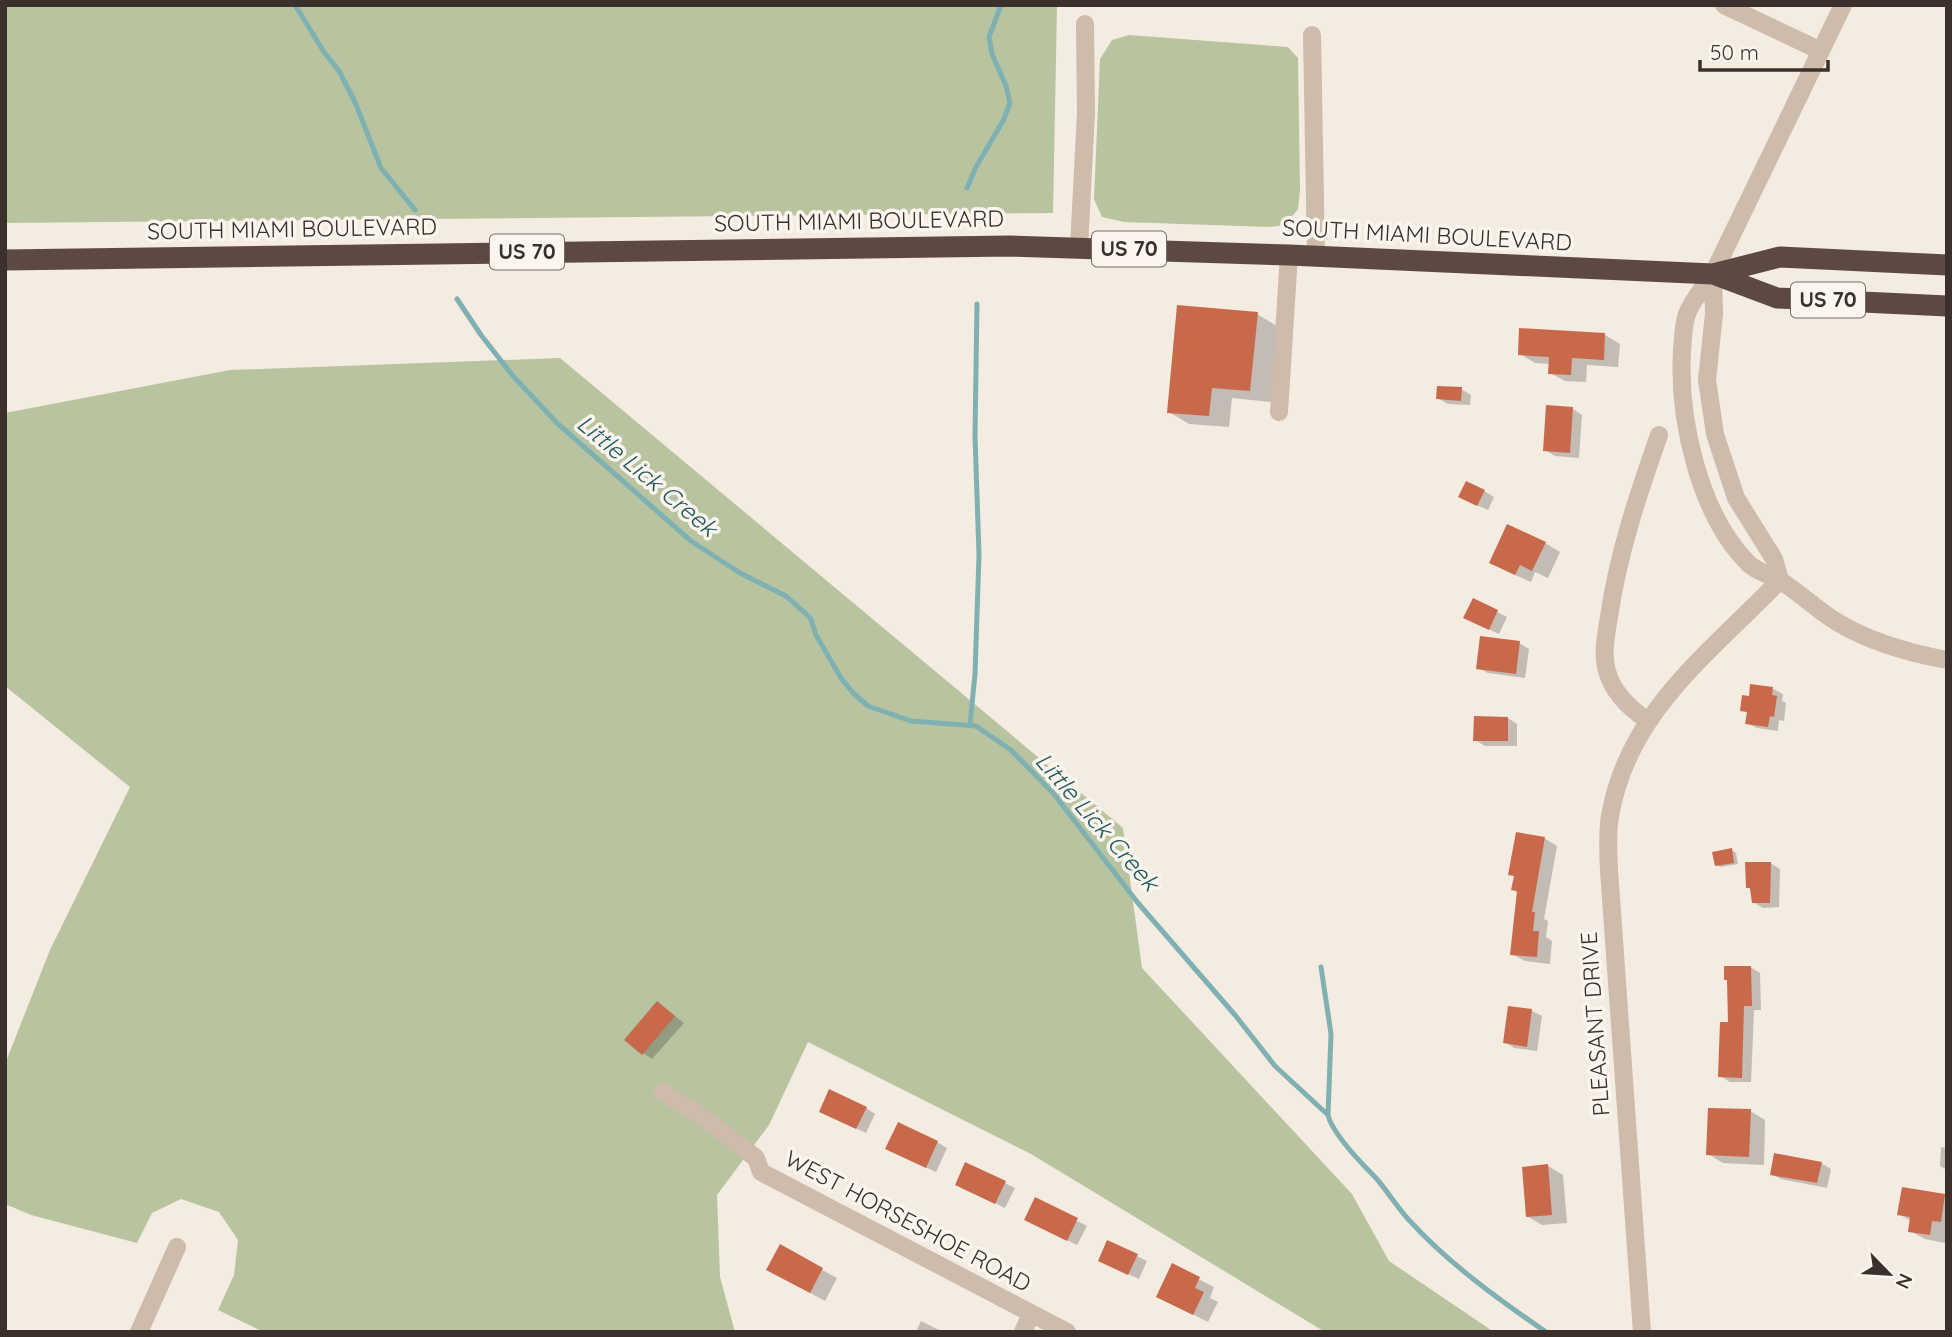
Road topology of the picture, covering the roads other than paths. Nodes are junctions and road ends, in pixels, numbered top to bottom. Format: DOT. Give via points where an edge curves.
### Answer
graph roads {
  1 [pos="1724,5"];
  2 [pos="1843,5"];
  3 [pos="1085,24"];
  4 [pos="1312,35"];
  5 [pos="1821,51"];
  6 [pos="1079,247"];
  7 [pos="1289,255"];
  8 [pos="1316,256"];
  9 [pos="5,260"];
  10 [pos="1947,265"];
  11 [pos="1713,274"];
  12 [pos="1947,306"];
  13 [pos="1279,412"];
  14 [pos="1659,435"];
  15 [pos="1780,580"];
  16 [pos="1947,660"];
  17 [pos="1647,720"];
  18 [pos="663,1092"];
  19 [pos="177,1247"];
  20 [pos="1031,1314"];
  21 [pos="139,1332"];
  22 [pos="1023,1332"];
  23 [pos="1067,1332"];
  24 [pos="1642,1332"];
  1 -- 5 [label="street"];
  2 -- 5 [label="street"];
  3 -- 6 [label="street"];
  4 -- 8 [label="street"];
  5 -- 11 [label="street"];
  6 -- 7 [label="highway, SOUTH MIAMI BOULEVARD / US 70"];
  6 -- 9 [label="highway, SOUTH MIAMI BOULEVARD / US 70"];
  7 -- 8 [label="highway, SOUTH MIAMI BOULEVARD / US 70"];
  7 -- 13 [label="street"];
  8 -- 11 [label="highway, SOUTH MIAMI BOULEVARD / US 70"];
  10 -- 11 [label="highway, SOUTH MIAMI BOULEVARD / US 70" via="1780,257"];
  11 -- 12 [label="highway, SOUTH MIAMI BOULEVARD / US 70" via="1777,298"];
  11 -- 15 [label="street" via="1707,380 1714,435 1736,498 1774,559"];
  11 -- 15 [label="street" via="1687,313 1684,327 1681,379 1689,440 1702,486 1739,553 1758,572"];
  14 -- 17 [label="street" via="1626,535 1605,652 1616,692"];
  15 -- 16 [label="street" via="1859,634"];
  15 -- 17 [label="street, PLEASANT DRIVE"];
  17 -- 24 [label="street, PLEASANT DRIVE" via="1620,776 1608,838"];
  18 -- 20 [label="street, WEST HORSESHOE ROAD" via="756,1158 761,1172"];
  19 -- 21 [label="street"];
  20 -- 22 [label="street"];
  20 -- 23 [label="street, WEST HORSESHOE ROAD"];
}
